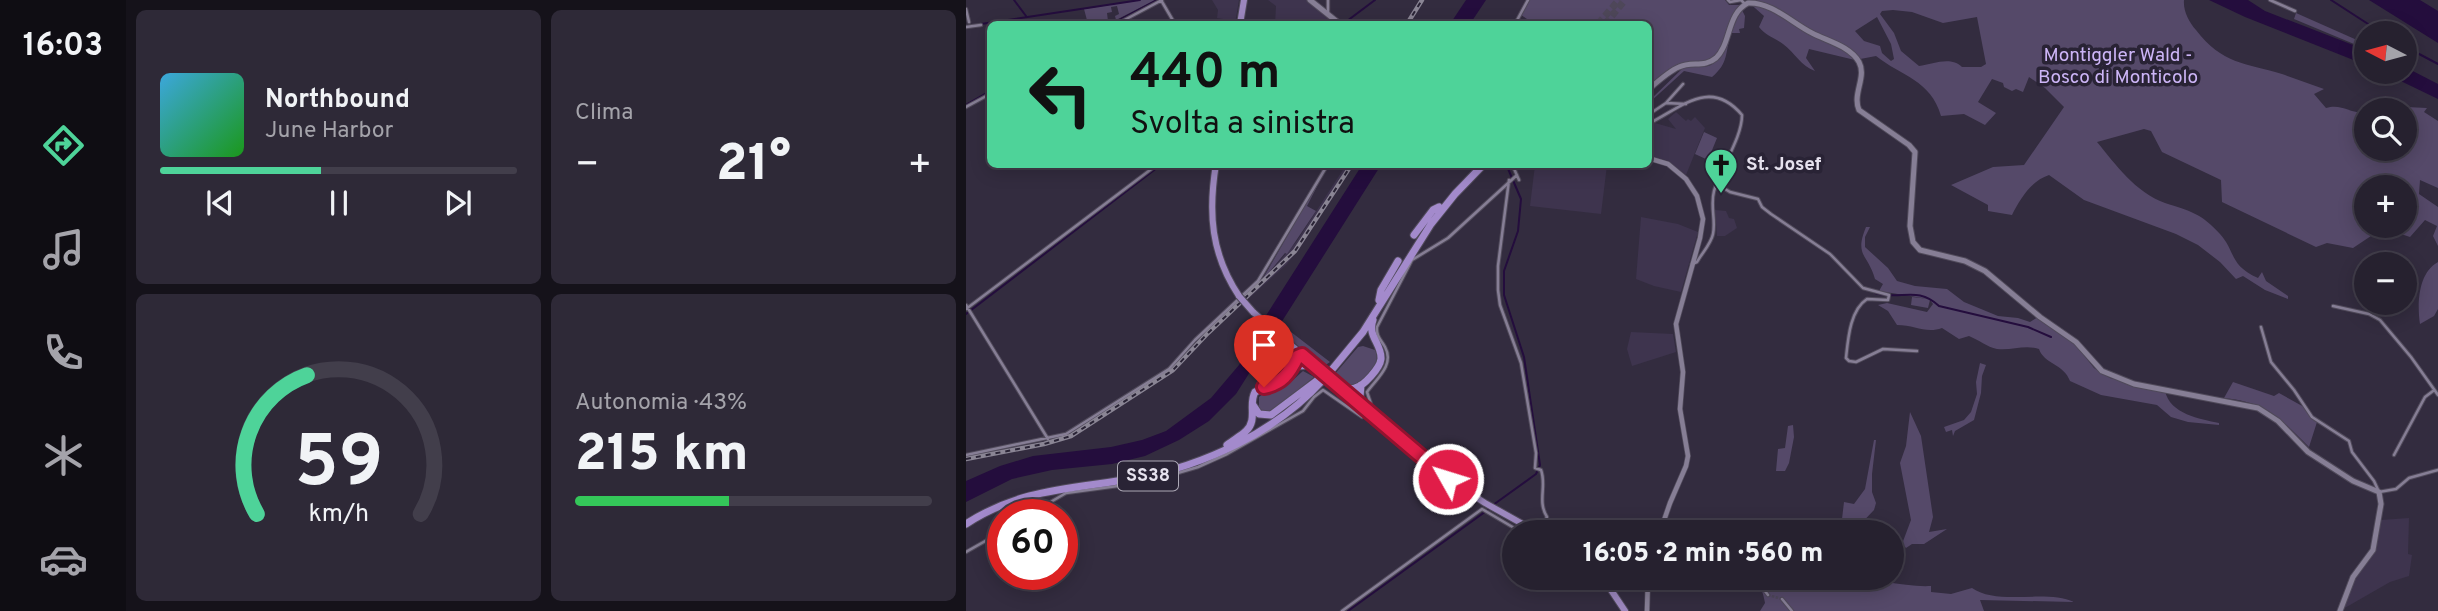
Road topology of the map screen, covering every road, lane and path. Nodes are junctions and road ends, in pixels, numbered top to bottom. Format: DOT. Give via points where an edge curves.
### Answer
graph roads {
  1 [pos="1162,0"];
  2 [pos="1244,0"];
  3 [pos="1310,0"];
  4 [pos="1328,0"];
  5 [pos="1528,0"];
  6 [pos="1728,0"];
  7 [pos="2270,0"];
  8 [pos="1745,4"];
  9 [pos="966,9"];
  10 [pos="2295,11"];
  11 [pos="1328,15"];
  12 [pos="1123,21"];
  13 [pos="1173,21"];
  14 [pos="1240,21"];
  15 [pos="1336,21"];
  16 [pos="1517,21"];
  17 [pos="969,22"];
  18 [pos="981,25"];
  19 [pos="966,27"];
  20 [pos="1683,84"];
  21 [pos="1652,87"];
  22 [pos="987,96"];
  23 [pos="1666,103"];
  24 [pos="1686,104"];
  25 [pos="966,107"];
  26 [pos="1652,112"];
  27 [pos="1652,122"];
  28 [pos="1652,160"];
  29 [pos="1153,168"];
  30 [pos="1215,168"];
  31 [pos="1326,168"];
  32 [pos="1474,168"];
  33 [pos="1480,168"];
  34 [pos="1512,168"];
  35 [pos="1513,178"];
  36 [pos="1519,180"];
  37 [pos="1717,184"];
  38 [pos="1439,207"];
  39 [pos="1414,235"];
  40 [pos="1405,261"];
  41 [pos="1692,264"];
  42 [pos="1379,300"];
  43 [pos="2333,306"];
  44 [pos="967,307"];
  45 [pos="2261,327"];
  46 [pos="1289,344"];
  47 [pos="1379,350"];
  48 [pos="1917,351"];
  49 [pos="1296,363"];
  50 [pos="1320,375"];
  51 [pos="1332,377"];
  52 [pos="1360,388"];
  53 [pos="2433,391"];
  54 [pos="2438,395"];
  55 [pos="1252,398"];
  56 [pos="1353,399"];
  57 [pos="1368,411"];
  58 [pos="1048,439"];
  59 [pos="1227,444"];
  60 [pos="966,455"];
  61 [pos="2394,455"];
  62 [pos="2438,470"];
  63 [pos="2379,492"];
  64 [pos="1056,499"];
  65 [pos="1484,506"];
  66 [pos="1502,520"];
  67 [pos="1518,520"];
  68 [pos="1544,520"];
  69 [pos="1665,520"];
  70 [pos="966,522"];
  71 [pos="987,540"];
  72 [pos="966,552"];
  73 [pos="1611,590"];
  74 [pos="1648,590"];
  75 [pos="1764,590"];
  76 [pos="1768,595"];
  77 [pos="1782,599"];
  78 [pos="1342,611"];
  79 [pos="1625,611"];
  80 [pos="1647,611"];
  81 [pos="1792,611"];
  82 [pos="2340,611"];
  1 -- 12 [label="street"];
  1 -- 13 [label="street"];
  2 -- 14 [label="main road"];
  3 -- 11 [label="main road"];
  4 -- 11 [label="street"];
  5 -- 16 [label="street"];
  6 -- 8 [label="street"];
  7 -- 10 [label="street"];
  8 -- 21 [label="main road" via="1714,59 1678,67"];
  8 -- 63 [label="main road" via="1785,15 1858,61 1859,110 1915,152 1909,226 1920,250 1986,271 2076,342 2102,372 2134,384 2258,408 2308,452"];
  9 -- 17 [label="street"];
  11 -- 15 [label="main road"];
  18 -- 19 [label="street"];
  20 -- 23 [label="street"];
  22 -- 25 [label="street"];
  23 -- 24 [label="street"];
  23 -- 26 [label="street"];
  24 -- 27 [label="street"];
  24 -- 37 [label="street" via="1713,96 1742,115 1738,137"];
  28 -- 41 [label="street" via="1675,169 1697,195 1702,228"];
  29 -- 44 [label="street"];
  30 -- 46 [label="main road, bridge" via="1210,211 1221,264 1254,312"];
  31 -- 58 [label="street" via="1254,286 1169,369 1073,431"];
  32 -- 38 [label="highway"];
  33 -- 40 [label="highway"];
  34 -- 35 [label="street"];
  35 -- 36 [label="street"];
  35 -- 40 [label="street" via="1448,238"];
  35 -- 68 [label="street" via="1497,273 1499,298 1521,363 1536,468 1544,480"];
  37 -- 41 [label="street" via="1712,237"];
  37 -- 48 [label="street" via="1758,199 1771,214 1830,254 1863,288 1888,297 1867,299 1857,308 1849,361 1883,349"];
  38 -- 39 [label="highway"];
  38 -- 42 [label="highway"];
  40 -- 42 [label="highway" via="1381,290"];
  40 -- 47 [label="highway" via="1372,322"];
  40 -- 51 [label="highway"];
  40 -- 57 [label="street" via="1378,322 1376,332 1388,361 1367,392"];
  41 -- 69 [label="street" via="1676,330 1687,461"];
  42 -- 51 [label="highway"];
  43 -- 53 [label="street" via="2380,320"];
  44 -- 58 [label="street"];
  45 -- 63 [label="street" via="2271,362 2312,417 2349,441"];
  46 -- 49 [label="highway"];
  47 -- 51 [label="highway" via="1366,343 1355,348"];
  47 -- 52 [label="highway" via="1379,366"];
  49 -- 50 [label="highway"];
  49 -- 55 [label="highway" via="1276,384 1259,388"];
  50 -- 51 [label="main road, bridge"];
  50 -- 55 [label="highway" via="1271,415 1259,414"];
  50 -- 59 [label="highway, SS38" via="1277,415"];
  50 -- 70 [label="highway, SS38" via="1315,388 1263,429 1212,455 1147,476 1033,494"];
  51 -- 52 [label="highway" via="1351,389"];
  51 -- 56 [label="main road"];
  52 -- 56 [label="highway"];
  52 -- 57 [label="highway"];
  53 -- 54 [label="street"];
  53 -- 61 [label="street" via="2425,397"];
  55 -- 59 [label="highway" via="1250,426"];
  56 -- 57 [label="main road"];
  57 -- 64 [label="street" via="1362,417 1324,390 1303,411 1218,458 1147,482 1066,493"];
  57 -- 65 [label="main road"];
  58 -- 60 [label="street"];
  59 -- 70 [label="highway, SS38" via="1157,470 1024,492 991,505"];
  62 -- 63 [label="street"];
  63 -- 82 [label="main road" via="2374,550 2353,577"];
  65 -- 66 [label="street"];
  65 -- 67 [label="main road"];
  65 -- 78 [label="street"];
  71 -- 72 [label="street"];
  73 -- 79 [label="main road"];
  74 -- 80 [label="street"];
  75 -- 76 [label="street"];
  77 -- 81 [label="street"];
}
